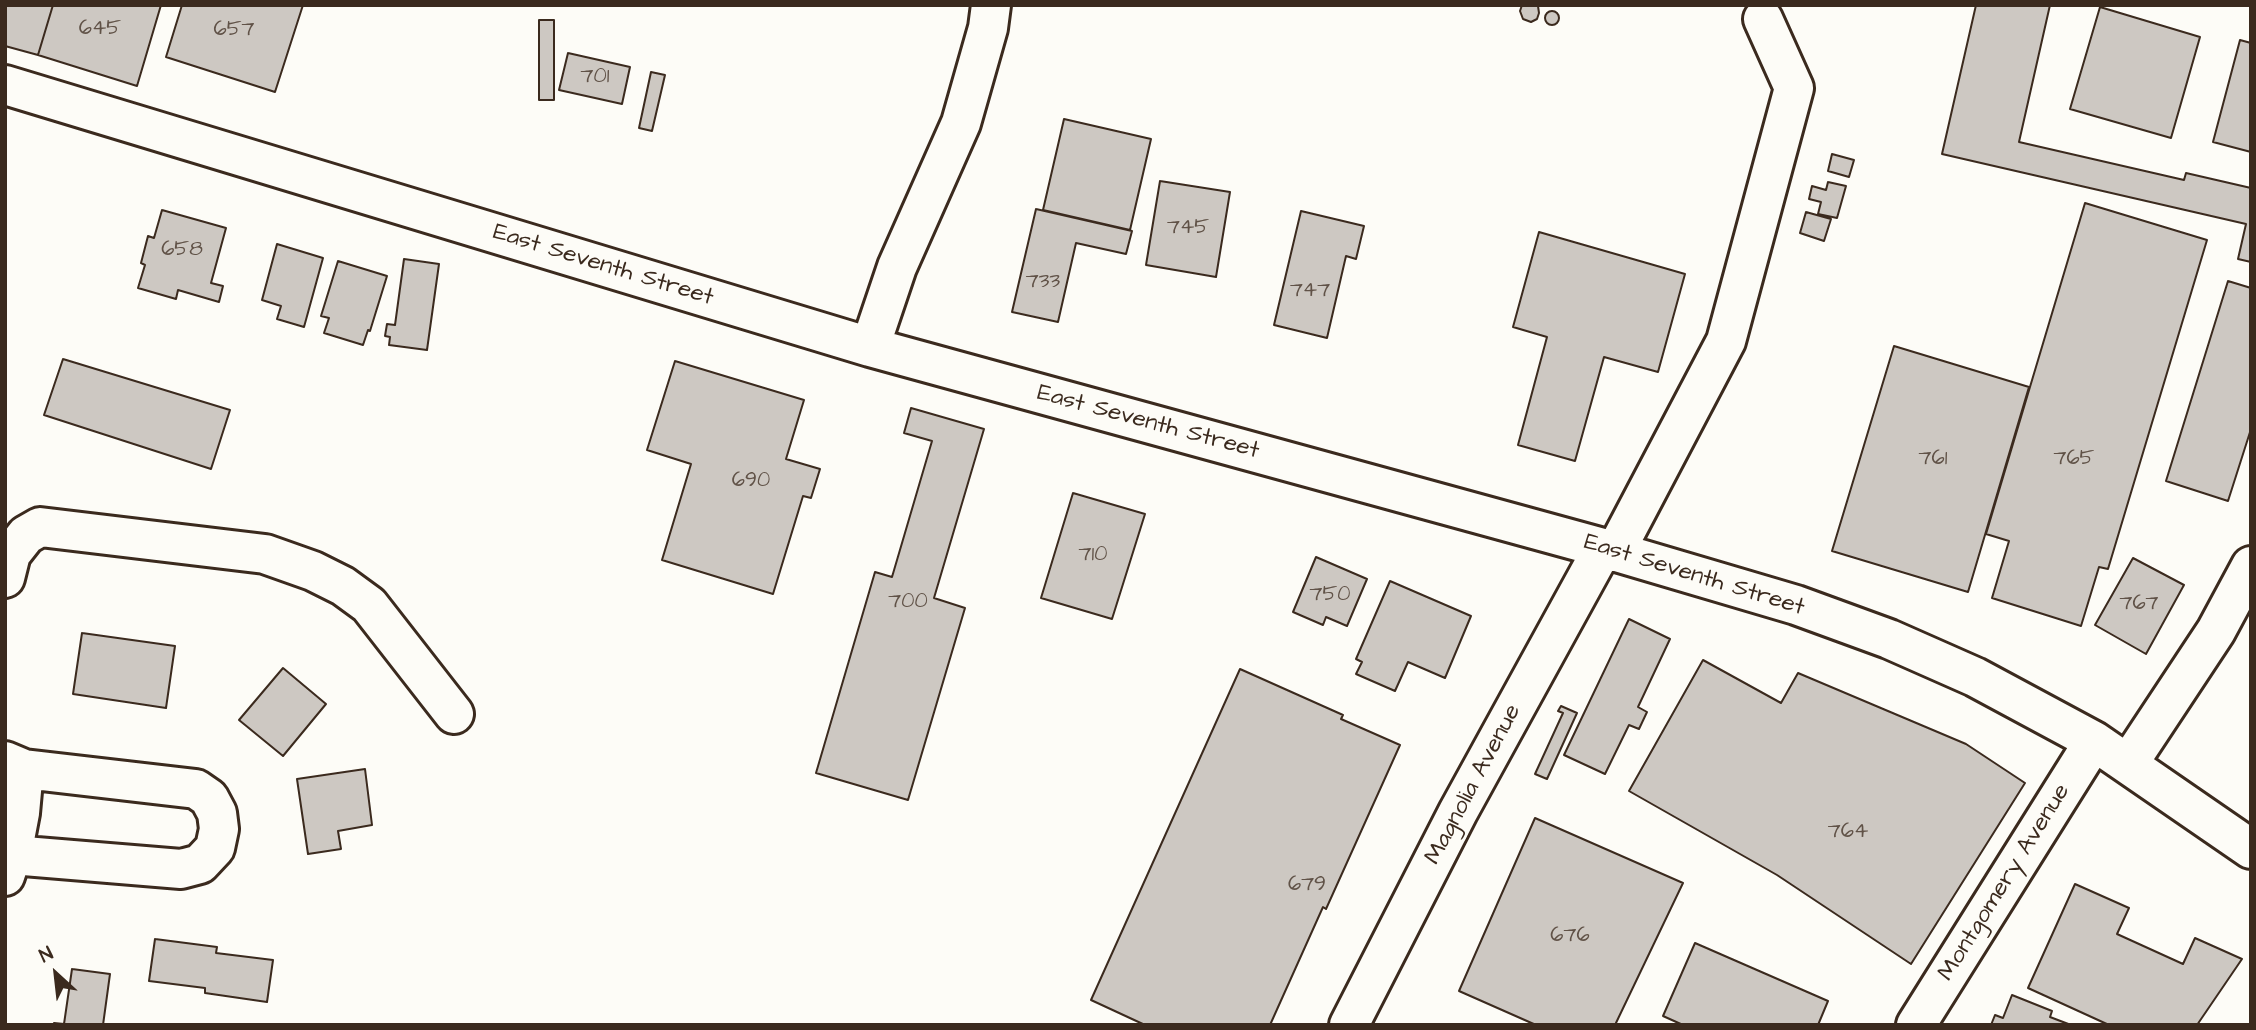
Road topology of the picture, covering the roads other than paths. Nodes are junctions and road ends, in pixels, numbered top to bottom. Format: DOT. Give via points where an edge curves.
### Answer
graph roads {
  1 [pos="991,5"];
  2 [pos="1763,19"];
  3 [pos="5,85"];
  4 [pos="870,347"];
  5 [pos="1609,550"];
  6 [pos="2251,566"];
  7 [pos="5,578"];
  8 [pos="454,714"];
  9 [pos="2094,741"];
  10 [pos="2128,764"];
  11 [pos="15,765"];
  12 [pos="2249,848"];
  13 [pos="9,865"];
  14 [pos="1349,1025"];
  15 [pos="1916,1025"];
  1 -- 4 [label="street" via="961,123 897,267"];
  2 -- 5 [label="street, Magnolia Avenue" via="1794,88 1726,341"];
  3 -- 4 [label="street, East Seventh Street"];
  4 -- 5 [label="street, East Seventh Street"];
  5 -- 9 [label="street, East Seventh Street" via="1796,605 1889,639 1975,677"];
  5 -- 14 [label="street, Magnolia Avenue" via="1458,812"];
  6 -- 10 [label="street" via="2216,631"];
  7 -- 8 [label="street" via="11,554 26,535 40,527 265,554 313,570 369,605"];
  9 -- 10 [label="street, East Seventh Street"];
  9 -- 15 [label="street, Montgomery Avenue"];
  10 -- 12 [label="street, East Seventh Street"];
  11 -- 13 [label="street" via="20,813"];
  11 -- 13 [label="street" via="196,789 209,798 219,829 215,848 201,864 181,869"];
}
